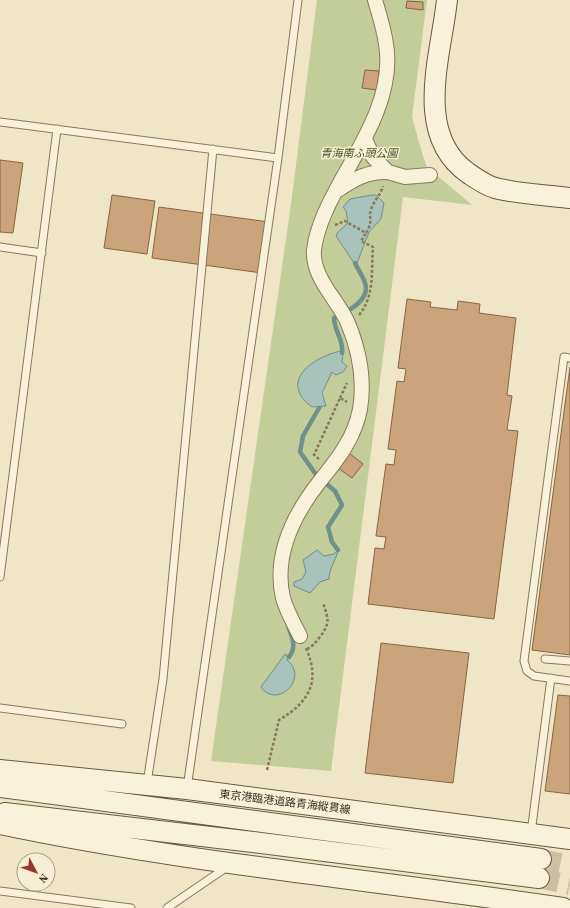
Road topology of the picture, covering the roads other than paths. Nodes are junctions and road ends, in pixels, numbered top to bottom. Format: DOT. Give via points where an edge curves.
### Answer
graph roads {
  1 [pos="298,0"];
  2 [pos="375,0"];
  3 [pos="447,0"];
  4 [pos="0,122"];
  5 [pos="57,129"];
  6 [pos="365,139"];
  7 [pos="213,149"];
  8 [pos="278,158"];
  9 [pos="388,172"];
  10 [pos="430,174"];
  11 [pos="336,191"];
  12 [pos="570,198"];
  13 [pos="0,247"];
  14 [pos="42,253"];
  15 [pos="570,358"];
  16 [pos="0,577"];
  17 [pos="300,636"];
  18 [pos="546,659"];
  19 [pos="570,661"];
  20 [pos="551,678"];
  21 [pos="570,681"];
  22 [pos="0,708"];
  23 [pos="122,724"];
  24 [pos="0,770"];
  25 [pos="147,784"];
  26 [pos="0,788"];
  27 [pos="187,789"];
  28 [pos="0,813"];
  29 [pos="0,824"];
  30 [pos="536,834"];
  31 [pos="569,843"];
  32 [pos="541,859"];
  33 [pos="232,864"];
  34 [pos="539,878"];
  35 [pos="0,891"];
  36 [pos="570,893"];
  37 [pos="557,907"];
  38 [pos="131,908"];
  39 [pos="167,908"];
  1 -- 8 [label="lane"];
  2 -- 6 [label="street" via="386,45 387,69 383,94"];
  3 -- 12 [label="street" via="435,88 438,135 447,152 467,172 494,187"];
  4 -- 5 [label="lane"];
  5 -- 7 [label="lane"];
  5 -- 14 [label="lane"];
  6 -- 9 [label="street" via="373,157"];
  6 -- 11 [label="street"];
  7 -- 8 [label="lane"];
  7 -- 25 [label="lane" via="163,679"];
  8 -- 27 [label="lane"];
  9 -- 10 [label="street" via="405,177"];
  9 -- 11 [label="street" via="374,171"];
  11 -- 17 [label="street" via="324,217 314,250 315,264 348,324 359,353 360,409 346,448 315,487 289,530 282,554 283,597"];
  13 -- 14 [label="lane"];
  14 -- 16 [label="lane"];
  15 -- 20 [label="lane" via="564,357 524,661 527,671 534,676"];
  18 -- 19 [label="lane"];
  20 -- 21 [label="lane"];
  20 -- 30 [label="lane"];
  22 -- 23 [label="lane"];
  24 -- 25 [label="street, 東京港臨港道路青海縦貫線"];
  25 -- 27 [label="street, 東京港臨港道路青海縦貫線"];
  26 -- 32 [label="street"];
  27 -- 30 [label="street, 東京港臨港道路青海縦貫線"];
  28 -- 34 [label="street"];
  29 -- 33 [label="street" via="114,846"];
  30 -- 31 [label="street, 東京港臨港道路青海縦貫線"];
  33 -- 37 [label="street"];
  33 -- 39 [label="lane"];
  35 -- 38 [label="lane"];
  36 -- 37 [label="street"];
}
